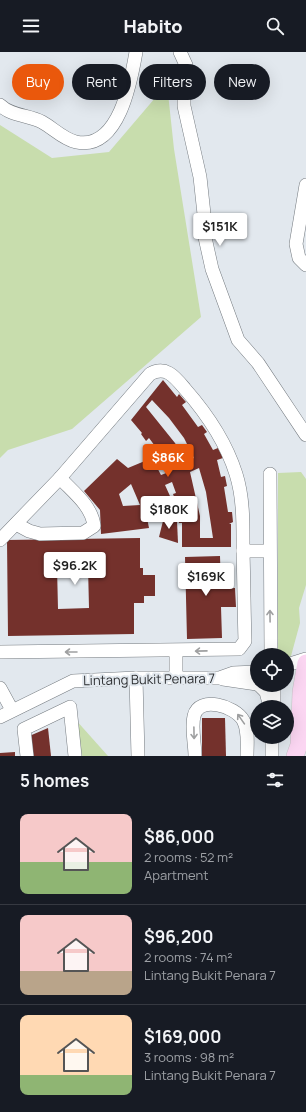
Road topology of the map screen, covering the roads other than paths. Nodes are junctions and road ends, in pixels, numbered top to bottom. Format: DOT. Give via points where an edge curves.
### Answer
graph roads {
  1 [pos="136,52"];
  2 [pos="180,52"];
  3 [pos="0,105"];
  4 [pos="306,185"];
  5 [pos="306,265"];
  6 [pos="306,435"];
  7 [pos="270,474"];
  8 [pos="60,478"];
  9 [pos="16,524"];
  10 [pos="0,540"];
  11 [pos="269,550"];
  12 [pos="243,551"];
  13 [pos="271,648"];
  14 [pos="176,651"];
  15 [pos="0,652"];
  16 [pos="306,659"];
  17 [pos="294,663"];
  18 [pos="306,663"];
  19 [pos="250,672"];
  20 [pos="176,677"];
  21 [pos="136,678"];
  22 [pos="219,678"];
  23 [pos="250,684"];
  24 [pos="2,695"];
  25 [pos="12,710"];
  26 [pos="0,717"];
  27 [pos="272,744"];
  28 [pos="302,750"];
  29 [pos="27,756"];
  30 [pos="75,756"];
  31 [pos="138,756"];
  32 [pos="195,756"];
  33 [pos="247,756"];
  34 [pos="272,756"];
  1 -- 3 [label="street" via="121,110 115,122 97,140 76,142 63,137 33,117 13,113"];
  2 -- 6 [label="street" via="186,65 184,106 200,177 204,233 212,269 238,340 258,363"];
  4 -- 5 [label="street" via="296,244 299,258"];
  7 -- 11 [label="street"];
  8 -- 9 [label="street"];
  8 -- 9 [label="street" via="90,510 94,526 83,534 34,534"];
  8 -- 12 [label="street" via="150,374 167,372 200,406 223,440 236,474 243,512"];
  9 -- 10 [label="street"];
  11 -- 12 [label="street"];
  13 -- 11 [label="street, one-way"];
  12 -- 14 [label="street, one-way" via="245,641 239,649"];
  14 -- 15 [label="street, one-way"];
  14 -- 20 [label="street"];
  16 -- 17 [label="street"];
  18 -- 28 [label="main road" via="301,692"];
  19 -- 22 [label="street, Lintang Bukit Penara 7" via="233,673"];
  20 -- 21 [label="street, Lintang Bukit Penara 7"];
  20 -- 22 [label="street, Lintang Bukit Penara 7"];
  21 -- 25 [label="street, Lintang Bukit Penara 7" via="73,681"];
  21 -- 31 [label="street"];
  22 -- 23 [label="street"];
  24 -- 25 [label="street"];
  25 -- 26 [label="street, Lintang Bukit Penara 7"];
  27 -- 34 [label="street"];
  29 -- 30 [label="street" via="24,730 70,707"];
  33 -- 32 [label="street, one-way" via="243,719 228,707 215,704 203,706 194,716"];
}
